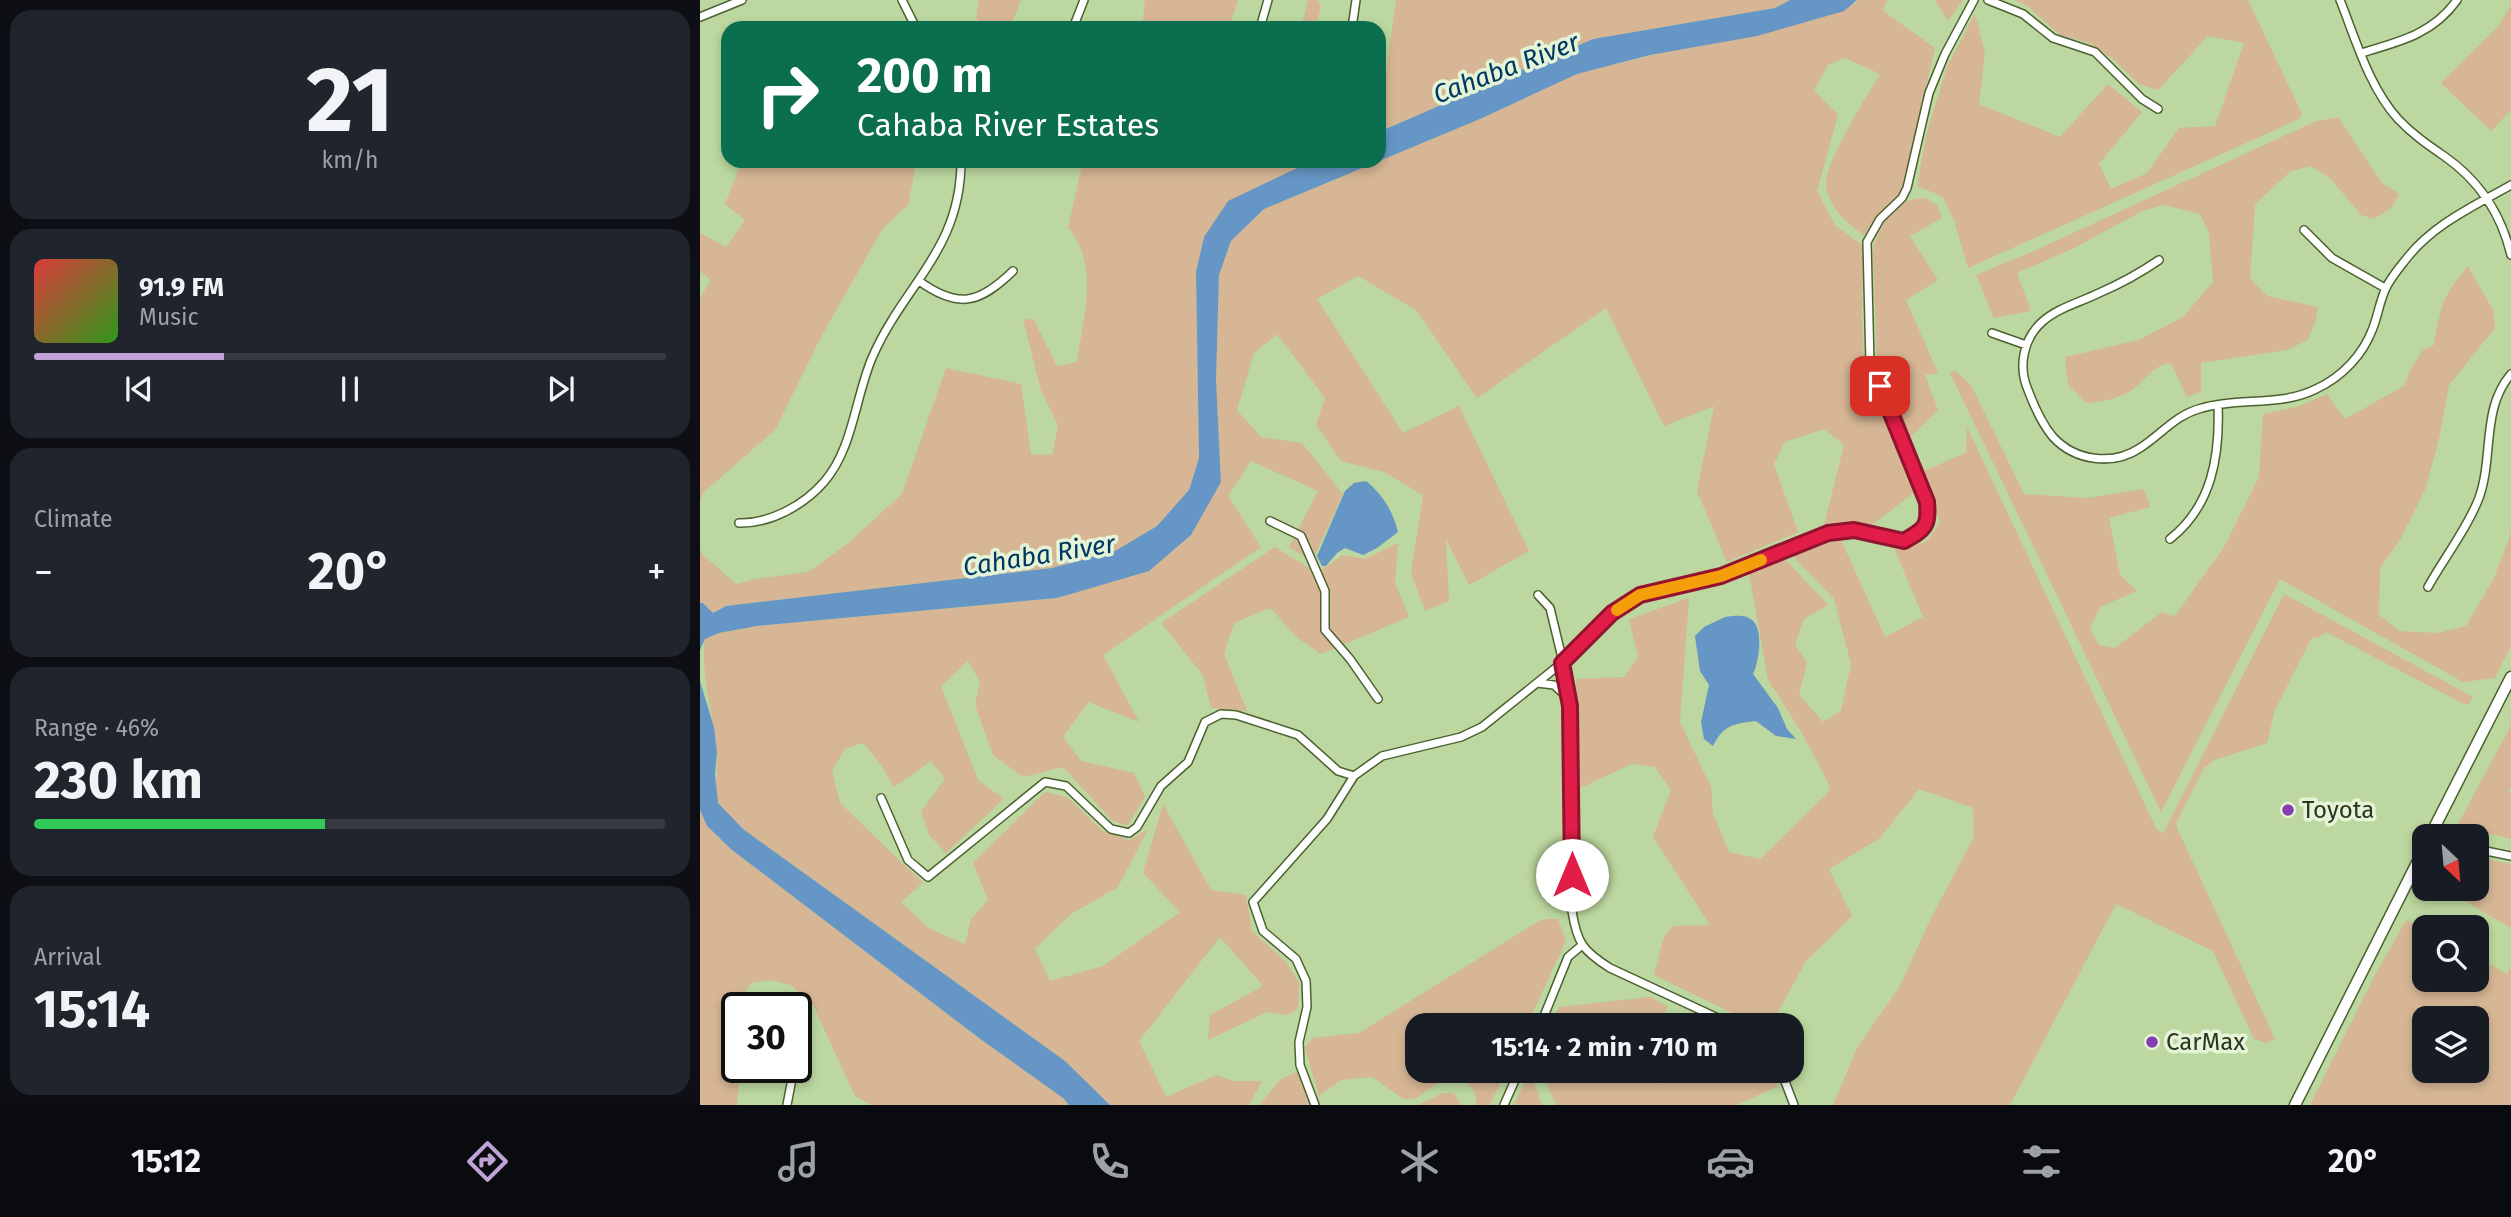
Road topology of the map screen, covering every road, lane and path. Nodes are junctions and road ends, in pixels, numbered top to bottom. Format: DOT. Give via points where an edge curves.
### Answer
graph roads {
  1 [pos="742,0"];
  2 [pos="902,0"];
  3 [pos="1084,0"];
  4 [pos="1268,0"];
  5 [pos="1356,0"];
  6 [pos="1975,0"];
  7 [pos="1988,0"];
  8 [pos="2340,0"];
  9 [pos="2457,0"];
  10 [pos="700,18"];
  11 [pos="912,21"];
  12 [pos="1076,21"];
  13 [pos="1262,21"];
  14 [pos="1353,21"];
  15 [pos="2361,53"];
  16 [pos="2158,110"];
  17 [pos="961,168"];
  18 [pos="2511,186"];
  19 [pos="2489,198"];
  20 [pos="2304,230"];
  21 [pos="2511,255"];
  22 [pos="2159,260"];
  23 [pos="1013,271"];
  24 [pos="919,281"];
  25 [pos="2385,288"];
  26 [pos="1992,333"];
  27 [pos="2026,345"];
  28 [pos="2511,374"];
  29 [pos="2218,405"];
  30 [pos="1270,521"];
  31 [pos="739,523"];
  32 [pos="2170,539"];
  33 [pos="2427,587"];
  34 [pos="1538,595"];
  35 [pos="1562,663"];
  36 [pos="2511,677"];
  37 [pos="1536,683"];
  38 [pos="1567,697"];
  39 [pos="1378,699"];
  40 [pos="1354,776"];
  41 [pos="881,798"];
  42 [pos="2436,824"];
  43 [pos="2489,852"];
  44 [pos="2511,856"];
  45 [pos="2412,873"];
  46 [pos="1581,946"];
  47 [pos="1545,1013"];
  48 [pos="1707,1013"];
  49 [pos="791,1083"];
  50 [pos="1514,1083"];
  51 [pos="1786,1083"];
  52 [pos="787,1105"];
  53 [pos="1315,1105"];
  54 [pos="1504,1105"];
  55 [pos="1794,1105"];
  56 [pos="2295,1105"];
  1 -- 10 [label="street"];
  2 -- 11 [label="street"];
  3 -- 12 [label="street"];
  4 -- 13 [label="street"];
  5 -- 14 [label="street"];
  6 -- 35 [label="street" via="1932,85 1907,188 1867,242 1870,363 1927,502 1928,520 1923,530 1904,541 1854,530 1828,533 1721,576 1640,595 1612,613"];
  7 -- 16 [label="street" via="2023,14 2053,38 2095,52"];
  8 -- 15 [label="street"];
  9 -- 15 [label="street" via="2416,36"];
  15 -- 19 [label="street" via="2399,120 2464,171"];
  17 -- 24 [label="street" via="948,233"];
  18 -- 19 [label="street"];
  19 -- 21 [label="street"];
  19 -- 25 [label="street" via="2422,241"];
  20 -- 25 [label="street" via="2333,258"];
  22 -- 27 [label="street" via="2130,279 2056,312 2034,330"];
  23 -- 24 [label="street" via="988,292 960,300 942,296"];
  24 -- 31 [label="street" via="877,348 831,474 796,506 765,519"];
  25 -- 29 [label="street" via="2366,343 2329,382 2286,400"];
  26 -- 27 [label="street"];
  27 -- 29 [label="street" via="2024,374 2039,413 2059,442 2086,457 2109,459 2129,454 2179,417"];
  28 -- 33 [label="street" via="2492,408 2478,499"];
  29 -- 32 [label="street" via="2218,452 2207,491 2185,527"];
  30 -- 39 [label="street" via="1301,536 1325,591 1325,630"];
  34 -- 35 [label="street" via="1550,608"];
  35 -- 37 [label="street"];
  35 -- 38 [label="street"];
  36 -- 42 [label="main road"];
  37 -- 38 [label="street" via="1554,685"];
  37 -- 40 [label="street" via="1482,727 1461,737 1382,756"];
  38 -- 46 [label="street" via="1572,911"];
  40 -- 41 [label="street" via="1338,771 1298,735 1220,714 1205,722 1188,762 1161,786 1129,833 1111,828 1066,786 1045,782 928,877 908,860"];
  40 -- 53 [label="street" via="1327,819 1253,902 1263,931 1296,959 1306,981 1300,1065"];
  43 -- 44 [label="street"];
  45 -- 56 [label="main road"];
  46 -- 47 [label="street" via="1568,957"];
  46 -- 48 [label="street" via="1610,968"];
  49 -- 52 [label="street"];
  50 -- 54 [label="street"];
  51 -- 55 [label="street"];
}
